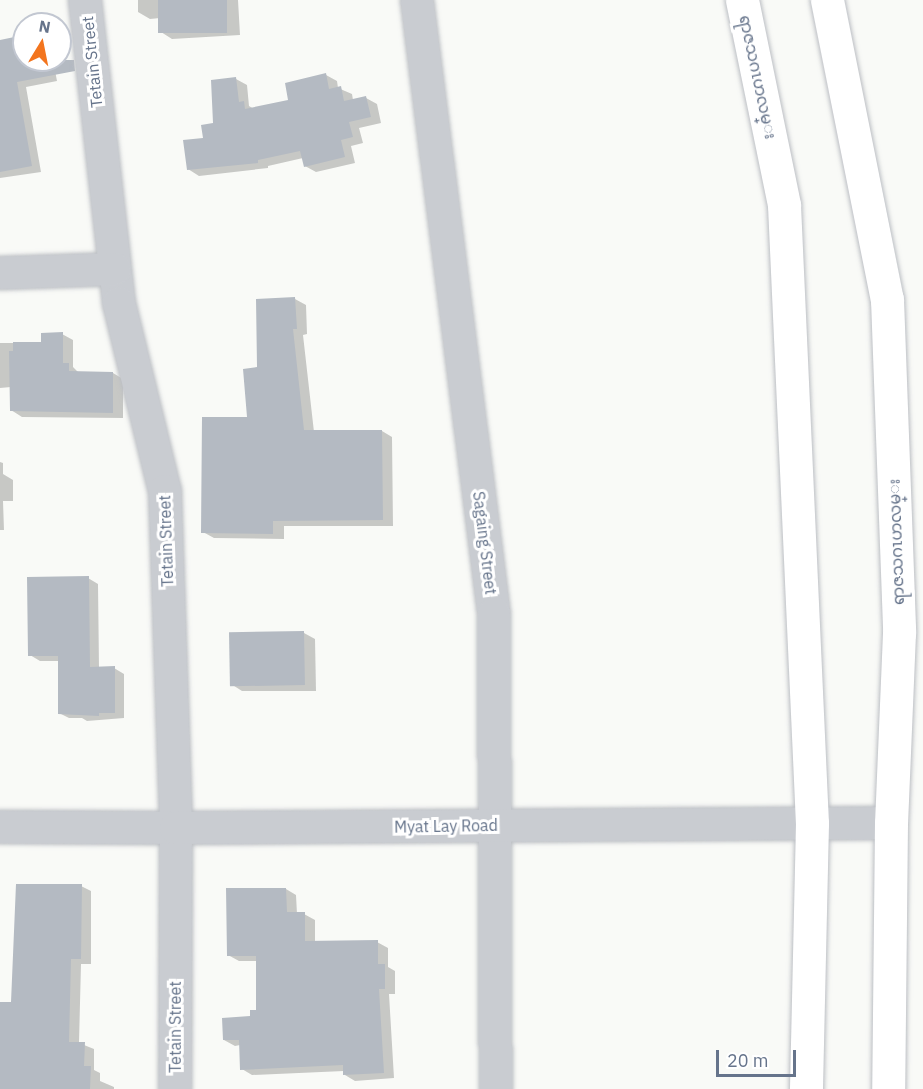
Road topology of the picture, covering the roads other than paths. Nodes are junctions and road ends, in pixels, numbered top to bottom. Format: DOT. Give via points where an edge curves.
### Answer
graph roads {
  1 [pos="85,0"];
  2 [pos="417,0"];
  3 [pos="742,0"];
  4 [pos="827,0"];
  5 [pos="115,269"];
  6 [pos="0,273"];
  7 [pos="812,823"];
  8 [pos="891,823"];
  9 [pos="494,825"];
  10 [pos="0,826"];
  11 [pos="176,828"];
  12 [pos="175,1089"];
  13 [pos="496,1089"];
  14 [pos="806,1089"];
  15 [pos="888,1089"];
  1 -- 5 [label="street, Tetain Street"];
  2 -- 9 [label="street, Sagaing Street" via="494,614"];
  3 -- 7 [label="main road, ရာဇသဂၤဟလမ္း" via="784,205"];
  4 -- 8 [label="main road, ရာဇသဂၤဟလမ္း" via="887,299 899,633"];
  5 -- 6 [label="street"];
  5 -- 11 [label="street, Tetain Street" via="119,303 165,491"];
  7 -- 8 [label="street, Myat Lay Road"];
  7 -- 9 [label="street, Myat Lay Road"];
  7 -- 14 [label="main road, ရာဇသဂၤဟလမ္း"];
  8 -- 15 [label="main road, ရာဇသဂၤဟလမ္း"];
  9 -- 11 [label="street, Myat Lay Road"];
  9 -- 13 [label="street, Sagaing Street"];
  10 -- 11 [label="street, Myat Lay Road"];
  11 -- 12 [label="street, Tetain Street"];
}
